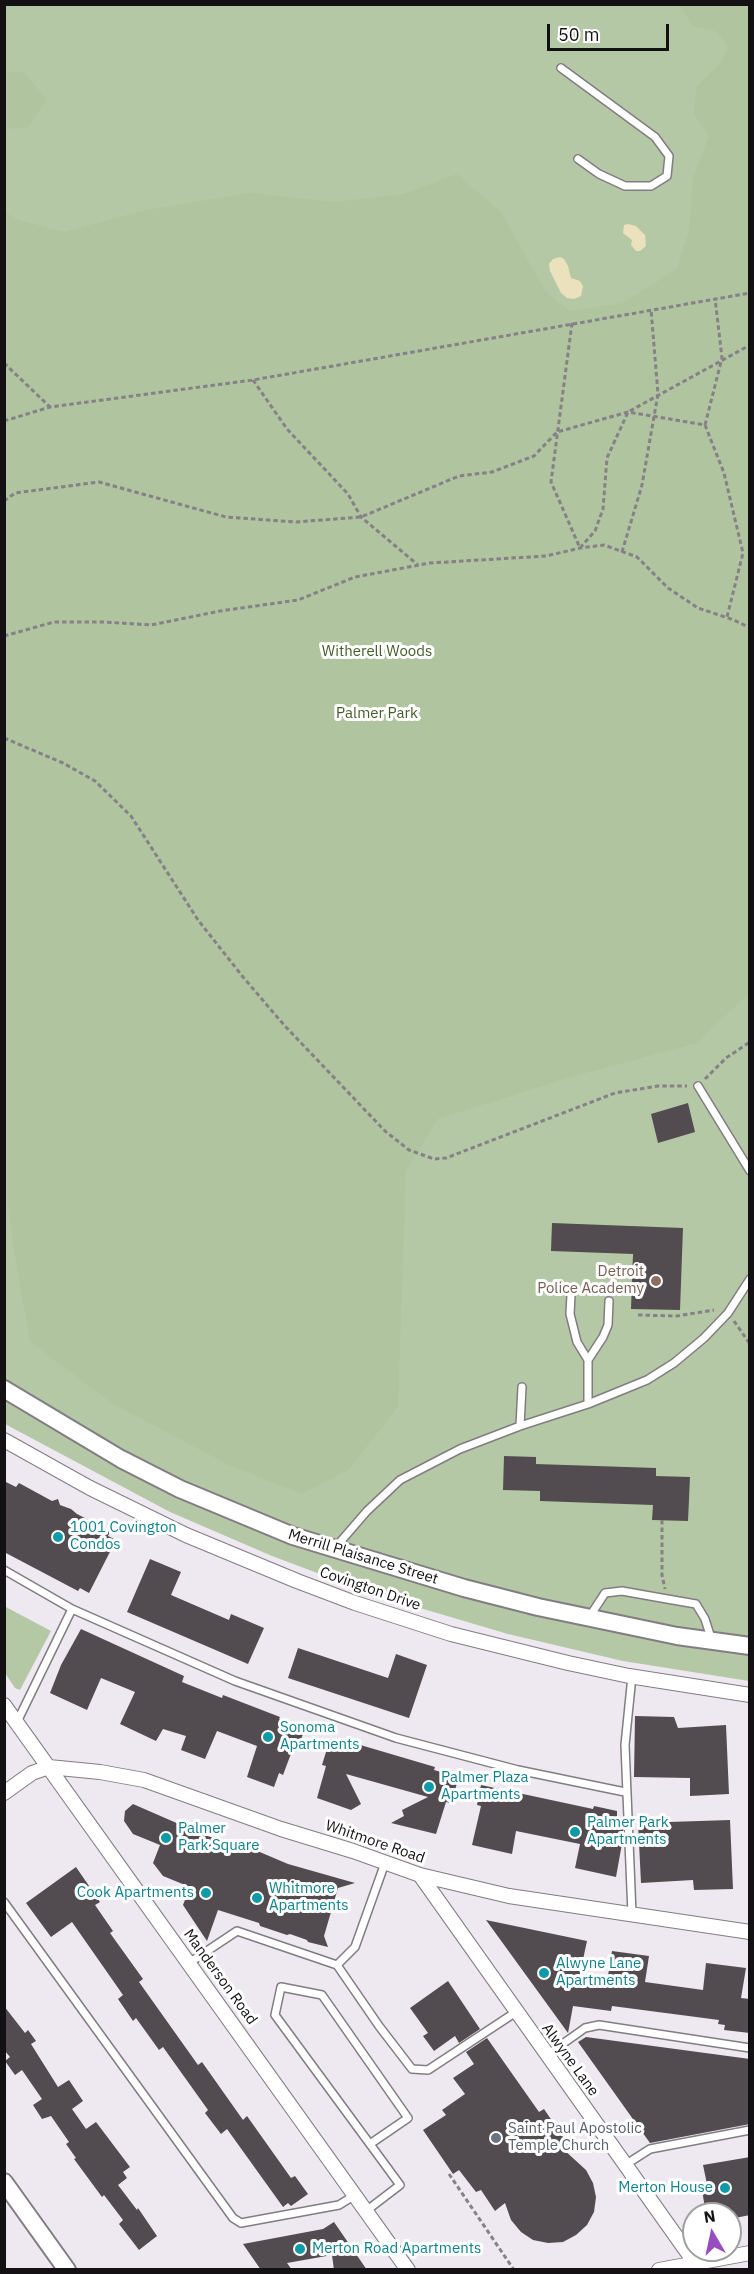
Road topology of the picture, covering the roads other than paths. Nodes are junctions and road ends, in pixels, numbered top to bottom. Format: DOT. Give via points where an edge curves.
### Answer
graph roads {
  1 [pos="561,68"];
  2 [pos="578,159"];
  3 [pos="698,1086"];
  4 [pos="750,1171"];
  5 [pos="750,1279"];
  6 [pos="571,1295"];
  7 [pos="609,1301"];
  8 [pos="588,1360"];
  9 [pos="522,1387"];
  10 [pos="4,1389"];
  11 [pos="588,1404"];
  12 [pos="520,1426"];
  13 [pos="4,1440"];
  14 [pos="335,1548"];
  15 [pos="4,1570"];
  16 [pos="72,1609"];
  17 [pos="589,1618"];
  18 [pos="711,1641"];
  19 [pos="750,1647"];
  20 [pos="632,1676"];
  21 [pos="750,1695"];
  22 [pos="4,1705"];
  23 [pos="17,1722"];
  24 [pos="49,1767"];
  25 [pos="625,1792"];
  26 [pos="4,1793"];
  27 [pos="385,1863"];
  28 [pos="420,1875"];
  29 [pos="4,1902"];
  30 [pos="632,1914"];
  31 [pos="750,1932"];
  32 [pos="189,1963"];
  33 [pos="337,1965"];
  34 [pos="516,2012"];
  35 [pos="750,2048"];
  36 [pos="547,2055"];
  37 [pos="750,2130"];
  38 [pos="370,2144"];
  39 [pos="625,2165"];
  40 [pos="4,2182"];
  41 [pos="355,2195"];
  42 [pos="366,2211"];
  43 [pos="750,2253"];
  44 [pos="695,2263"];
  45 [pos="67,2270"];
  46 [pos="408,2270"];
  47 [pos="659,2270"];
  1 -- 2 [label="lane" via="656,137 669,156 667,176 651,186 625,186 598,174"];
  3 -- 4 [label="lane"];
  5 -- 11 [label="lane" via="728,1313 665,1369"];
  6 -- 8 [label="lane" via="570,1314 577,1342"];
  7 -- 8 [label="lane" via="608,1325"];
  8 -- 11 [label="lane"];
  9 -- 12 [label="lane"];
  10 -- 14 [label="street, Merrill Plaisance Street" via="121,1459 180,1489 283,1532"];
  11 -- 12 [label="lane"];
  12 -- 14 [label="lane" via="460,1449 400,1480"];
  13 -- 20 [label="street, Covington Drive" via="138,1513 297,1581 451,1634"];
  14 -- 17 [label="street, Merrill Plaisance Street" via="464,1588"];
  15 -- 16 [label="lane"];
  16 -- 23 [label="lane"];
  16 -- 25 [label="lane" via="235,1681 396,1738 518,1770"];
  17 -- 18 [label="street, Merrill Plaisance Street"];
  17 -- 18 [label="lane" via="605,1593 622,1591 696,1604"];
  18 -- 19 [label="street, Merrill Plaisance Street"];
  20 -- 21 [label="street, Covington Drive"];
  20 -- 25 [label="lane"];
  22 -- 23 [label="street, Manderson Road"];
  23 -- 24 [label="street, Manderson Road"];
  24 -- 26 [label="street" via="32,1773"];
  24 -- 27 [label="street, Whitmore Road" via="144,1780"];
  24 -- 32 [label="street, Manderson Road"];
  25 -- 30 [label="lane"];
  27 -- 28 [label="street, Whitmore Road"];
  27 -- 33 [label="lane" via="355,1947"];
  28 -- 30 [label="street, Whitmore Road" via="509,1896"];
  28 -- 34 [label="street, Alwyne Lane"];
  29 -- 41 [label="lane" via="233,2218 241,2223 339,2205"];
  30 -- 31 [label="street, Whitmore Road"];
  32 -- 33 [label="lane" via="237,1931"];
  32 -- 41 [label="street, Manderson Road"];
  33 -- 34 [label="lane" via="412,2069 428,2070"];
  34 -- 36 [label="street, Alwyne Lane"];
  35 -- 36 [label="lane" via="599,2025 585,2028"];
  36 -- 39 [label="street, Alwyne Lane"];
  37 -- 39 [label="lane" via="650,2148"];
  38 -- 38 [label="lane" via="275,2015 281,1987 322,1995 408,2118"];
  38 -- 42 [label="lane" via="400,2185"];
  39 -- 44 [label="street, Alwyne Lane"];
  40 -- 45 [label="street"];
  41 -- 42 [label="street, Manderson Road"];
  42 -- 46 [label="street, Manderson Road"];
  43 -- 44 [label="street"];
  44 -- 47 [label="street"];
}
